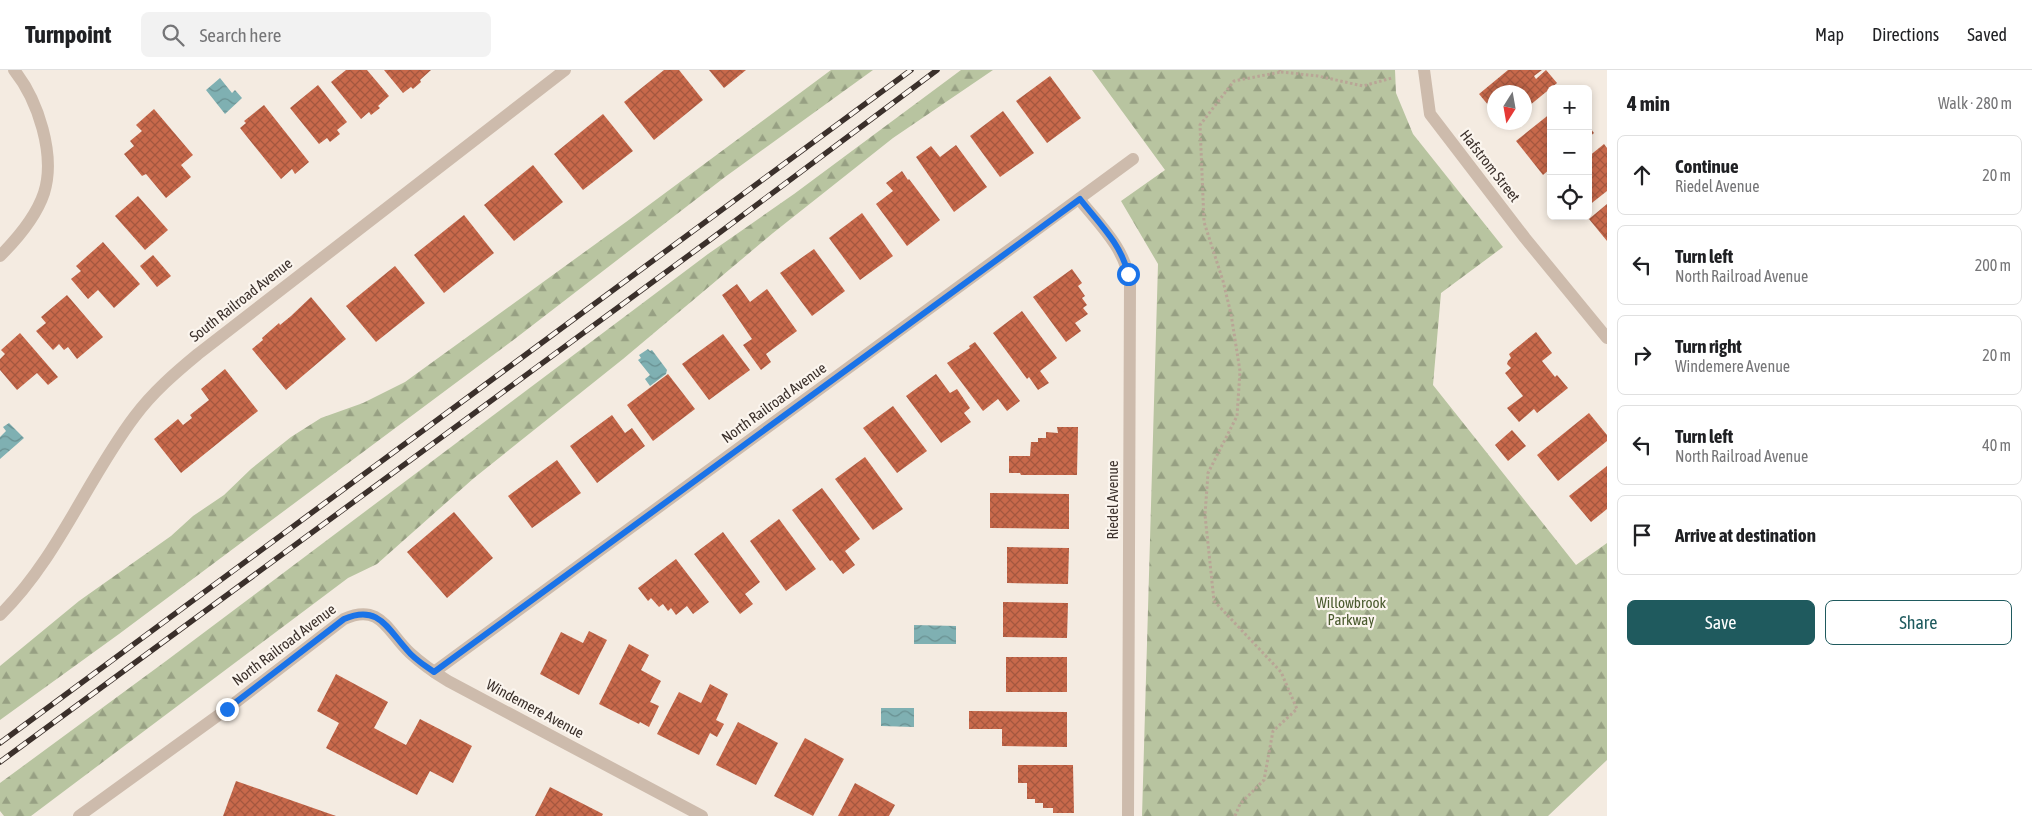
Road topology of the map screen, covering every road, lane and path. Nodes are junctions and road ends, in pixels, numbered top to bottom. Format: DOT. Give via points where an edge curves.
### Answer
graph roads {
  1 [pos="14,70"];
  2 [pos="565,70"];
  3 [pos="1424,70"];
  4 [pos="1280,71"];
  5 [pos="1392,78"];
  6 [pos="1133,159"];
  7 [pos="1080,199"];
  8 [pos="0,256"];
  9 [pos="1607,338"];
  10 [pos="367,614"];
  11 [pos="0,615"];
  12 [pos="434,672"];
  13 [pos="79,816"];
  14 [pos="702,816"];
  15 [pos="1128,816"];
  16 [pos="1235,816"];
  1 -- 8 [label="street" via="37,109 45,137 47,165 44,193 35,211"];
  2 -- 11 [label="street, South Railroad Avenue" via="162,385 122,434 33,577"];
  3 -- 9 [label="street, Hafstrom Street" via="1430,114"];
  4 -- 5 [label="path" via="1363,86"];
  4 -- 16 [label="path" via="1234,81 1200,125 1204,222 1232,314 1240,371 1237,416 1208,473 1205,515 1214,601 1281,672 1297,709 1273,731 1264,780 1240,804"];
  6 -- 7 [label="street, North Railroad Avenue"];
  7 -- 12 [label="street, North Railroad Avenue"];
  7 -- 15 [label="street, Riedel Avenue" via="1116,246 1126,264 1130,284"];
  10 -- 12 [label="street, Windemere Avenue" via="387,625 408,652"];
  10 -- 13 [label="street, North Railroad Avenue" via="355,614 344,619"];
  12 -- 14 [label="street, Windemere Avenue"];
}
